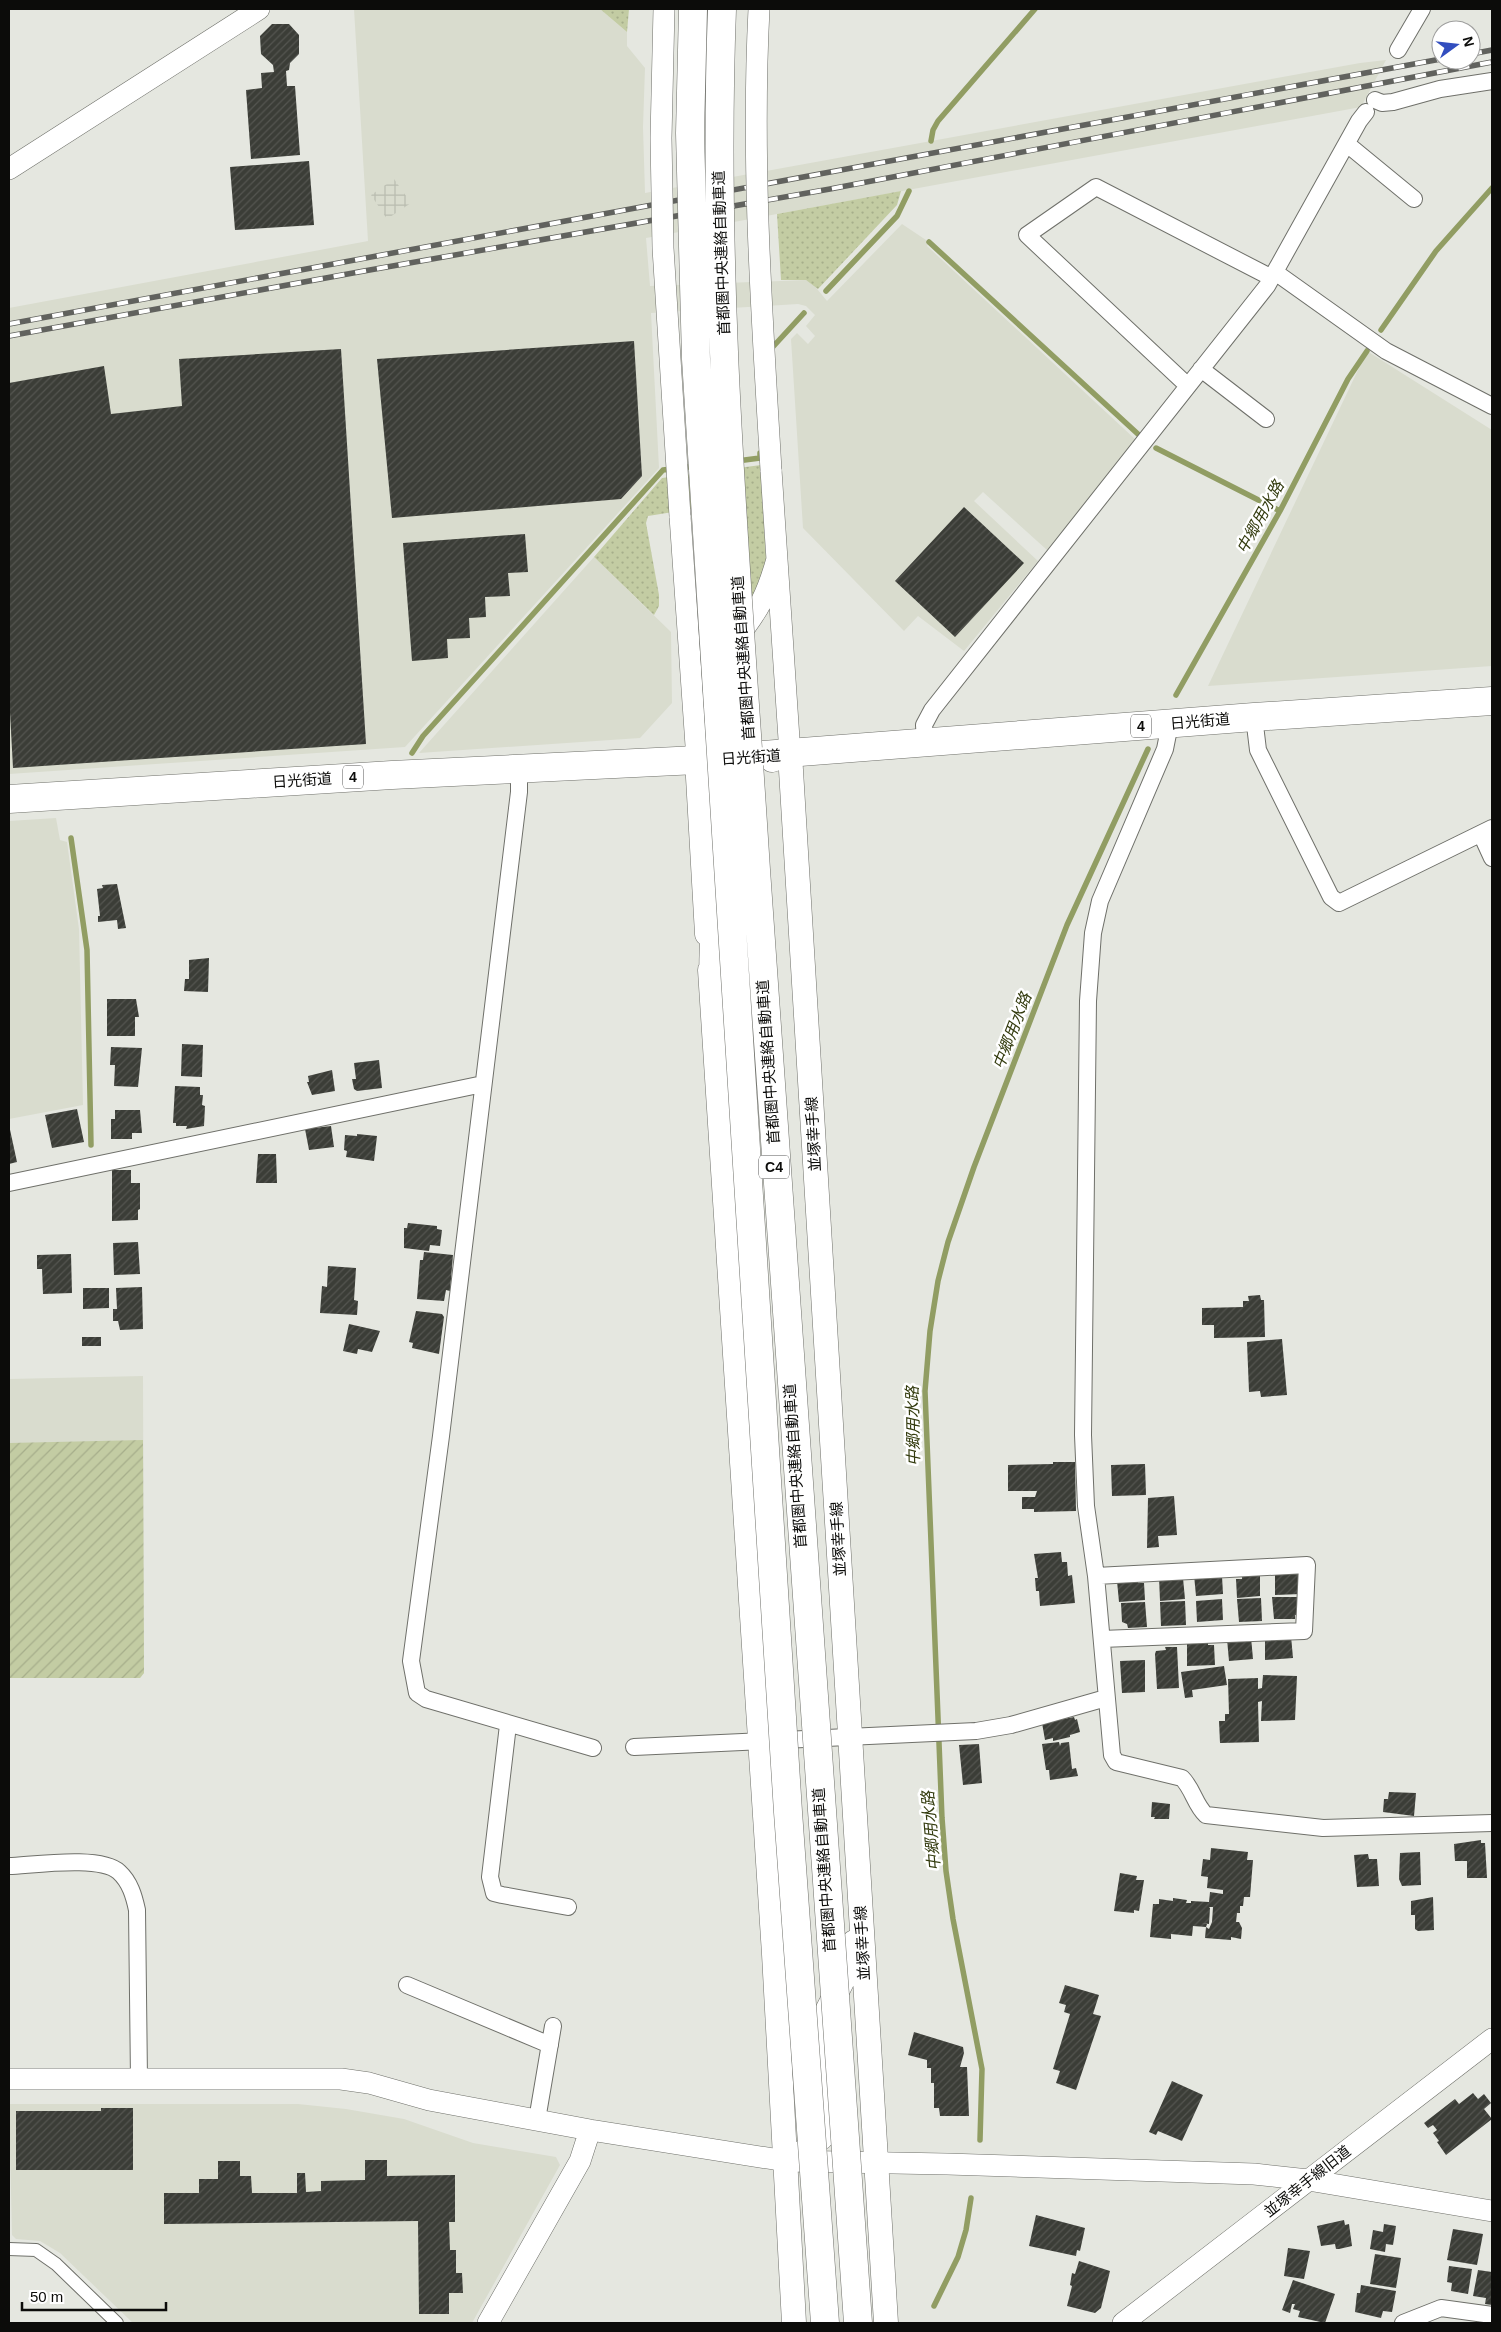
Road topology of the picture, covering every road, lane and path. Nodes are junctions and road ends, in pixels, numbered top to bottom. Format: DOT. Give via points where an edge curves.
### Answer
graph roads {
  1 [pos="259,9"];
  2 [pos="664,9"];
  3 [pos="693,9"];
  4 [pos="722,9"];
  5 [pos="759,9"];
  6 [pos="1422,9"];
  7 [pos="1398,50"];
  8 [pos="1492,81"];
  9 [pos="1347,144"];
  10 [pos="9,170"];
  11 [pos="1414,198"];
  12 [pos="1273,275"];
  13 [pos="1201,369"];
  14 [pos="1188,386"];
  15 [pos="1492,406"];
  16 [pos="1266,419"];
  17 [pos="777,559"];
  18 [pos="1492,701"];
  19 [pos="1254,717"];
  20 [pos="1170,724"];
  21 [pos="925,743"];
  22 [pos="790,754"];
  23 [pos="697,760"];
  24 [pos="519,770"];
  25 [pos="9,799"];
  26 [pos="1486,831"];
  27 [pos="1492,858"];
  28 [pos="710,986"];
  29 [pos="483,1084"];
  30 [pos="9,1183"];
  31 [pos="1096,1576"];
  32 [pos="1102,1639"];
  33 [pos="1106,1698"];
  34 [pos="508,1725"];
  35 [pos="850,1736"];
  36 [pos="760,1741"];
  37 [pos="593,1748"];
  38 [pos="634,1748"];
  39 [pos="1492,1822"];
  40 [pos="9,1866"];
  41 [pos="858,1869"];
  42 [pos="568,1907"];
  43 [pos="407,1985"];
  44 [pos="553,2026"];
  45 [pos="1492,2039"];
  46 [pos="550,2045"];
  47 [pos="9,2079"];
  48 [pos="139,2079"];
  49 [pos="537,2120"];
  50 [pos="590,2130"];
  51 [pos="786,2161"];
  52 [pos="875,2163"];
  53 [pos="1308,2180"];
  54 [pos="1492,2210"];
  55 [pos="9,2249"];
  56 [pos="1441,2308"];
  57 [pos="1492,2315"];
  58 [pos="117,2323"];
  59 [pos="488,2323"];
  60 [pos="794,2323"];
  61 [pos="825,2323"];
  62 [pos="858,2323"];
  63 [pos="886,2323"];
  64 [pos="1123,2323"];
  65 [pos="1403,2323"];
  66 [pos="1448,2323"];
  1 -- 10 [label="street"];
  2 -- 23 [label="street, bridge" via="664,248"];
  3 -- 61 [label="highway, 首都圏中央連絡自動車道 / C4, bridge" via="690,133 696,359 788,1812"];
  4 -- 62 [label="highway, 首都圏中央連絡自動車道 / C4, bridge" via="718,158 723,331 772,1135"];
  5 -- 17 [label="street, bridge" via="755,88 759,264"];
  6 -- 7 [label="street"];
  8 -- 9 [label="street" via="1371,106"];
  9 -- 11 [label="street"];
  9 -- 12 [label="street"];
  12 -- 13 [label="street"];
  12 -- 14 [label="street" via="1096,187 1026,236"];
  12 -- 15 [label="street" via="1386,350"];
  13 -- 14 [label="street"];
  13 -- 16 [label="street"];
  14 -- 21 [label="street" via="932,710 924,725"];
  17 -- 22 [label="street"];
  17 -- 23 [label="street" via="757,613 732,645 729,654 732,714 727,737"];
  18 -- 19 [label="highway, 日光街道 / 4"];
  19 -- 20 [label="highway, 日光街道 / 4"];
  19 -- 26 [label="street" via="1258,750 1330,898 1339,903"];
  20 -- 21 [label="highway, 日光街道 / 4"];
  20 -- 31 [label="street" via="1166,749 1100,901 1093,933 1088,1002 1082,1435 1086,1506"];
  21 -- 22 [label="highway, 日光街道 / 4"];
  22 -- 23 [label="highway, 日光街道 / 4"];
  22 -- 28 [label="main road" via="747,769 736,779 741,874 736,888 721,907 714,935"];
  22 -- 35 [label="main road, 並塚幸手線"];
  23 -- 24 [label="highway, 日光街道 / 4"];
  23 -- 28 [label="main road"];
  24 -- 25 [label="highway, 日光街道 / 4"];
  24 -- 29 [label="street" via="519,792"];
  26 -- 27 [label="street"];
  28 -- 36 [label="main road"];
  29 -- 30 [label="street"];
  29 -- 34 [label="street" via="411,1661 417,1693 426,1699"];
  31 -- 32 [label="street"];
  31 -- 32 [label="street" via="1307,1565 1304,1631"];
  32 -- 33 [label="street"];
  33 -- 35 [label="street" via="1011,1725 976,1731"];
  33 -- 39 [label="street" via="1112,1755 1116,1762 1182,1778 1206,1815 1323,1828"];
  34 -- 37 [label="street"];
  34 -- 42 [label="street" via="491,1886 494,1892 502,1895"];
  35 -- 36 [label="street"];
  35 -- 41 [label="main road, 並塚幸手線"];
  36 -- 38 [label="street"];
  36 -- 51 [label="main road"];
  40 -- 48 [label="street" via="95,1863 118,1871 126,1880 137,1910"];
  41 -- 51 [label="main road" via="852,1962 825,2020 826,2129 807,2150"];
  41 -- 52 [label="main road, 並塚幸手線"];
  43 -- 46 [label="street"];
  44 -- 46 [label="street"];
  45 -- 53 [label="street, 並塚幸手線旧道"];
  46 -- 49 [label="street"];
  47 -- 48 [label="street"];
  48 -- 49 [label="street" via="341,2079 369,2083 429,2100"];
  49 -- 50 [label="street"];
  50 -- 51 [label="street"];
  50 -- 59 [label="street" via="580,2161"];
  51 -- 52 [label="street"];
  51 -- 60 [label="main road"];
  52 -- 53 [label="street" via="1254,2174"];
  52 -- 63 [label="main road, 並塚幸手線"];
  53 -- 54 [label="street"];
  53 -- 64 [label="street, 並塚幸手線旧道"];
  55 -- 58 [label="street" via="36,2250 56,2264"];
  56 -- 57 [label="street"];
  56 -- 65 [label="street"];
  56 -- 66 [label="street"];
}
